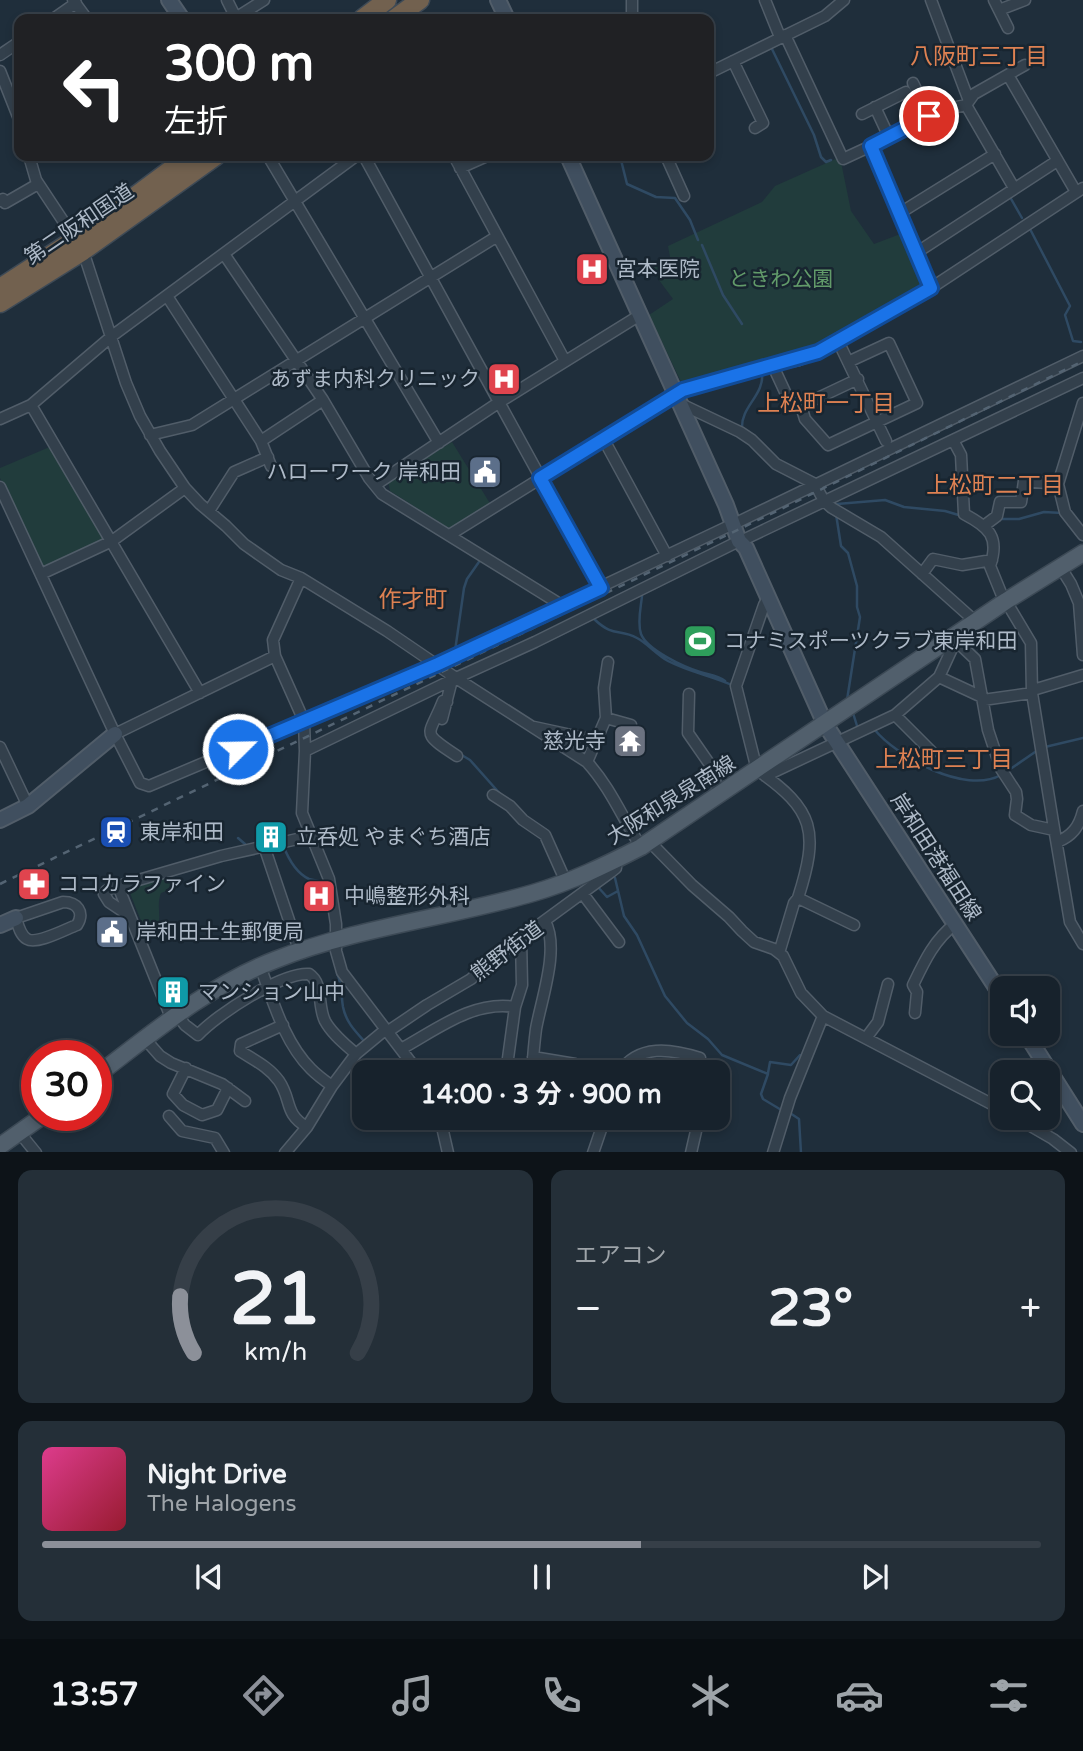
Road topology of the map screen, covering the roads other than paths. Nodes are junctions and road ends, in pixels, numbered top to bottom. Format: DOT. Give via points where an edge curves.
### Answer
graph roads {
  1 [pos="264,0"];
  2 [pos="387,0"];
  3 [pos="420,0"];
  4 [pos="765,0"];
  5 [pos="844,0"];
  6 [pos="931,0"];
  7 [pos="1025,0"];
  8 [pos="75,2"];
  9 [pos="997,5"];
  10 [pos="59,14"];
  11 [pos="241,14"];
  12 [pos="369,14"];
  13 [pos="401,14"];
  14 [pos="1008,28"];
  15 [pos="783,36"];
  16 [pos="733,61"];
  17 [pos="1026,65"];
  18 [pos="714,70"];
  19 [pos="0,71"];
  20 [pos="1008,75"];
  21 [pos="913,83"];
  22 [pos="902,96"];
  23 [pos="967,103"];
  24 [pos="14,106"];
  25 [pos="875,107"];
  26 [pos="862,114"];
  27 [pos="929,116"];
  28 [pos="755,128"];
  29 [pos="889,137"];
  30 [pos="871,146"];
  31 [pos="995,154"];
  32 [pos="31,161"];
  33 [pos="184,161"];
  34 [pos="207,161"];
  35 [pos="271,161"];
  36 [pos="349,161"];
  37 [pos="367,161"];
  38 [pos="456,161"];
  39 [pos="476,161"];
  40 [pos="570,161"];
  41 [pos="668,161"];
  42 [pos="1057,162"];
  43 [pos="460,168"];
  44 [pos="38,184"];
  45 [pos="160,187"];
  46 [pos="1014,188"];
  47 [pos="1079,190"];
  48 [pos="684,196"];
  49 [pos="295,199"];
  50 [pos="0,201"];
  51 [pos="900,213"];
  52 [pos="496,237"];
  53 [pos="79,246"];
  54 [pos="916,253"];
  55 [pos="224,254"];
  56 [pos="60,258"];
  57 [pos="0,277"];
  58 [pos="430,280"];
  59 [pos="0,288"];
  60 [pos="931,288"];
  61 [pos="167,296"];
  62 [pos="0,303"];
  63 [pos="0,313"];
  64 [pos="640,315"];
  65 [pos="363,318"];
  66 [pos="112,336"];
  67 [pos="838,341"];
  68 [pos="1083,356"];
  69 [pos="296,361"];
  70 [pos="565,361"];
  71 [pos="849,362"];
  72 [pos="773,366"];
  73 [pos="1083,378"];
  74 [pos="858,379"];
  75 [pos="234,398"];
  76 [pos="678,399"];
  77 [pos="323,400"];
  78 [pos="498,403"];
  79 [pos="1083,403"];
  80 [pos="31,405"];
  81 [pos="802,406"];
  82 [pos="0,419"];
  83 [pos="877,422"];
  84 [pos="150,435"];
  85 [pos="604,440"];
  86 [pos="953,440"];
  87 [pos="261,441"];
  88 [pos="886,441"];
  89 [pos="439,443"];
  90 [pos="540,478"];
  91 [pos="815,484"];
  92 [pos="1058,484"];
  93 [pos="375,485"];
  94 [pos="0,486"];
  95 [pos="185,488"];
  96 [pos="824,501"];
  97 [pos="209,512"];
  98 [pos="735,523"];
  99 [pos="985,525"];
  100 [pos="451,534"];
  101 [pos="1083,535"];
  102 [pos="112,541"];
  103 [pos="743,543"];
  104 [pos="1083,553"];
  105 [pos="667,556"];
  106 [pos="992,560"];
  107 [pos="1061,568"];
  108 [pos="41,574"];
  109 [pos="922,574"];
  110 [pos="301,578"];
  111 [pos="601,588"];
  112 [pos="768,598"];
  113 [pos="1006,601"];
  114 [pos="564,606"];
  115 [pos="976,622"];
  116 [pos="954,639"];
  117 [pos="1083,655"];
  118 [pos="275,656"];
  119 [pos="608,662"];
  120 [pos="438,664"];
  121 [pos="1083,675"];
  122 [pos="939,677"];
  123 [pos="454,679"];
  124 [pos="1032,691"];
  125 [pos="200,693"];
  126 [pos="689,694"];
  127 [pos="982,699"];
  128 [pos="445,702"];
  129 [pos="895,715"];
  130 [pos="606,718"];
  131 [pos="442,719"];
  132 [pos="304,721"];
  133 [pos="825,724"];
  134 [pos="631,725"];
  135 [pos="530,726"];
  136 [pos="115,734"];
  137 [pos="595,743"];
  138 [pos="837,743"];
  139 [pos="0,747"];
  140 [pos="305,751"];
  141 [pos="932,752"];
  142 [pos="457,756"];
  143 [pos="587,762"];
  144 [pos="761,773"];
  145 [pos="724,792"];
  146 [pos="493,795"];
  147 [pos="28,806"];
  148 [pos="1083,811"];
  149 [pos="0,820"];
  150 [pos="1054,830"];
  151 [pos="311,836"];
  152 [pos="1057,842"];
  153 [pos="646,845"];
  154 [pos="264,846"];
  155 [pos="616,860"];
  156 [pos="566,882"];
  157 [pos="118,886"];
  158 [pos="583,894"];
  159 [pos="799,898"];
  160 [pos="130,916"];
  161 [pos="16,918"];
  162 [pos="545,921"];
  163 [pos="955,924"];
  164 [pos="0,925"];
  165 [pos="854,925"];
  166 [pos="336,938"];
  167 [pos="521,939"];
  168 [pos="619,942"];
  169 [pos="1083,944"];
  170 [pos="299,950"];
  171 [pos="779,954"];
  172 [pos="260,966"];
  173 [pos="990,978"];
  174 [pos="888,984"];
  175 [pos="268,987"];
  176 [pos="515,1007"];
  177 [pos="915,1013"];
  178 [pos="823,1016"];
  179 [pos="175,1018"];
  180 [pos="283,1025"];
  181 [pos="386,1031"];
  182 [pos="866,1038"];
  183 [pos="145,1039"];
  184 [pos="1034,1046"];
  185 [pos="401,1049"];
  186 [pos="356,1054"];
  187 [pos="533,1057"];
  188 [pos="409,1060"];
  189 [pos="508,1060"];
  190 [pos="533,1060"];
  191 [pos="551,1060"];
  192 [pos="633,1060"];
  193 [pos="699,1060"];
  194 [pos="112,1064"];
  195 [pos="186,1068"];
  196 [pos="332,1086"];
  197 [pos="228,1088"];
  198 [pos="245,1101"];
  199 [pos="990,1103"];
  200 [pos="169,1116"];
  201 [pos="1083,1124"];
  202 [pos="307,1126"];
  203 [pos="443,1130"];
  204 [pos="601,1130"];
  205 [pos="696,1130"];
  206 [pos="1038,1130"];
  207 [pos="19,1132"];
  208 [pos="0,1146"];
  209 [pos="35,1152"];
  210 [pos="223,1152"];
  211 [pos="286,1152"];
  212 [pos="448,1152"];
  213 [pos="593,1152"];
  214 [pos="691,1152"];
  215 [pos="773,1152"];
  216 [pos="1070,1152"];
  1 -- 11 [label="street"];
  2 -- 12 [label="highway"];
  3 -- 13 [label="highway"];
  4 -- 15 [label="street"];
  5 -- 15 [label="street" via="825,16"];
  6 -- 23 [label="street"];
  7 -- 9 [label="street"];
  8 -- 10 [label="street"];
  9 -- 14 [label="street"];
  15 -- 16 [label="street"];
  15 -- 30 [label="street" via="843,159"];
  16 -- 18 [label="street"];
  16 -- 28 [label="street" via="763,123"];
  17 -- 20 [label="street"];
  19 -- 24 [label="street"];
  20 -- 23 [label="street"];
  20 -- 42 [label="street"];
  21 -- 27 [label="street" via="922,93"];
  22 -- 25 [label="street"];
  23 -- 27 [label="street"];
  23 -- 31 [label="street"];
  25 -- 26 [label="street"];
  25 -- 29 [label="street"];
  27 -- 29 [label="street"];
  29 -- 30 [label="street"];
  30 -- 51 [label="street"];
  31 -- 46 [label="street"];
  31 -- 51 [label="street"];
  32 -- 44 [label="street"];
  33 -- 45 [label="highway, 第二阪和国道"];
  34 -- 45 [label="highway, 第二阪和国道"];
  35 -- 49 [label="street"];
  36 -- 49 [label="street"];
  37 -- 58 [label="street"];
  38 -- 43 [label="street"];
  39 -- 43 [label="street"];
  40 -- 64 [label="street, 岸和田港福田線"];
  41 -- 48 [label="street"];
  42 -- 46 [label="street"];
  42 -- 47 [label="street"];
  43 -- 52 [label="street"];
  44 -- 50 [label="street" via="5,203"];
  44 -- 53 [label="street"];
  45 -- 53 [label="highway" via="152,209"];
  45 -- 53 [label="highway" via="136,187"];
  46 -- 54 [label="street"];
  47 -- 60 [label="street"];
  49 -- 55 [label="street"];
  49 -- 65 [label="street"];
  51 -- 54 [label="street"];
  52 -- 58 [label="street"];
  52 -- 70 [label="street"];
  53 -- 56 [label="highway, 第二阪和国道"];
  53 -- 57 [label="highway"];
  53 -- 63 [label="highway"];
  53 -- 66 [label="street"];
  54 -- 60 [label="street"];
  55 -- 61 [label="street"];
  55 -- 69 [label="street"];
  56 -- 59 [label="highway, 第二阪和国道"];
  56 -- 62 [label="highway, 第二阪和国道"];
  58 -- 65 [label="street"];
  58 -- 78 [label="street"];
  60 -- 67 [label="street"];
  61 -- 66 [label="street"];
  61 -- 75 [label="street"];
  64 -- 70 [label="street"];
  64 -- 76 [label="street, 岸和田港福田線"];
  65 -- 69 [label="street"];
  65 -- 89 [label="street"];
  66 -- 80 [label="street"];
  66 -- 84 [label="street" via="126,383"];
  67 -- 71 [label="street"];
  67 -- 72 [label="street"];
  68 -- 91 [label="street"];
  69 -- 75 [label="street"];
  69 -- 77 [label="street"];
  70 -- 78 [label="street"];
  71 -- 74 [label="street"];
  71 -- 83 [label="street" via="889,343 917,403"];
  72 -- 76 [label="street" via="729,376"];
  72 -- 81 [label="street" via="786,394"];
  73 -- 86 [label="street"];
  74 -- 81 [label="street"];
  74 -- 83 [label="street"];
  75 -- 84 [label="street" via="192,425"];
  75 -- 87 [label="street"];
  76 -- 85 [label="street"];
  76 -- 91 [label="street" via="740,432 776,464"];
  76 -- 98 [label="street, 岸和田港福田線"];
  77 -- 87 [label="street"];
  77 -- 93 [label="street"];
  78 -- 89 [label="street"];
  78 -- 90 [label="street"];
  79 -- 92 [label="street"];
  80 -- 82 [label="street"];
  80 -- 102 [label="street"];
  81 -- 83 [label="street" via="805,419 828,445"];
  83 -- 88 [label="street"];
  84 -- 95 [label="street"];
  85 -- 90 [label="street"];
  85 -- 105 [label="street"];
  86 -- 96 [label="street"];
  86 -- 99 [label="street" via="961,455 964,514"];
  87 -- 97 [label="street" via="270,461 234,472"];
  89 -- 93 [label="street"];
  90 -- 100 [label="street"];
  90 -- 111 [label="street"];
  91 -- 96 [label="street"];
  91 -- 98 [label="street"];
  92 -- 99 [label="street" via="1024,481 1021,502 1000,502 997,516"];
  92 -- 101 [label="street" via="1065,513"];
  93 -- 100 [label="street" via="382,494"];
  94 -- 108 [label="street"];
  95 -- 97 [label="street"];
  95 -- 102 [label="street"];
  96 -- 103 [label="street"];
  96 -- 109 [label="street" via="881,537"];
  97 -- 110 [label="street" via="244,544"];
  98 -- 103 [label="street, 岸和田港福田線"];
  98 -- 105 [label="street"];
  99 -- 106 [label="street" via="994,547"];
  100 -- 114 [label="street"];
  102 -- 108 [label="street"];
  102 -- 125 [label="street"];
  103 -- 112 [label="street, 岸和田港福田線"];
  103 -- 123 [label="street"];
  104 -- 107 [label="main road, 大阪和泉泉南線"];
  105 -- 111 [label="street"];
  106 -- 109 [label="street" via="962,565 933,559"];
  106 -- 113 [label="street" via="990,566"];
  107 -- 113 [label="main road, 大阪和泉泉南線"];
  107 -- 117 [label="street" via="1079,603"];
  108 -- 136 [label="street"];
  109 -- 115 [label="street"];
  110 -- 118 [label="street" via="273,640"];
  110 -- 120 [label="street"];
  111 -- 114 [label="street"];
  112 -- 133 [label="street, 岸和田港福田線"];
  112 -- 144 [label="street" via="736,686"];
  113 -- 115 [label="main road, 大阪和泉泉南線"];
  113 -- 124 [label="street" via="1031,643"];
  114 -- 120 [label="street"];
  115 -- 116 [label="main road, 大阪和泉泉南線"];
  116 -- 122 [label="street"];
  116 -- 127 [label="street" via="975,659"];
  116 -- 133 [label="main road, 大阪和泉泉南線"];
  118 -- 125 [label="street"];
  118 -- 132 [label="street"];
  119 -- 130 [label="street"];
  120 -- 123 [label="street"];
  120 -- 132 [label="street"];
  121 -- 124 [label="street"];
  122 -- 127 [label="street"];
  122 -- 129 [label="street"];
  123 -- 128 [label="street"];
  123 -- 135 [label="street"];
  123 -- 140 [label="street"];
  124 -- 127 [label="street"];
  124 -- 150 [label="street"];
  125 -- 136 [label="street"];
  126 -- 145 [label="street" via="688,733"];
  127 -- 150 [label="street" via="1001,769 1016,792 1015,815 1031,825"];
  128 -- 131 [label="street"];
  128 -- 142 [label="street" via="429,731"];
  129 -- 138 [label="street"];
  129 -- 141 [label="street"];
  130 -- 134 [label="street"];
  130 -- 137 [label="street"];
  132 -- 136 [label="street" via="149,786 140,783"];
  132 -- 140 [label="street"];
  133 -- 138 [label="street, 岸和田港福田線"];
  133 -- 144 [label="main road, 大阪和泉泉南線"];
  135 -- 137 [label="street"];
  135 -- 143 [label="street"];
  136 -- 147 [label="street"];
  137 -- 143 [label="street"];
  138 -- 144 [label="street"];
  138 -- 163 [label="street, 岸和田港福田線"];
  139 -- 147 [label="street"];
  140 -- 151 [label="street" via="302,813"];
  143 -- 153 [label="street"];
  144 -- 145 [label="main road, 大阪和泉泉南線"];
  144 -- 159 [label="street" via="793,798 808,822 808,867"];
  145 -- 153 [label="main road, 大阪和泉泉南線"];
  146 -- 156 [label="street" via="545,835"];
  147 -- 149 [label="street"];
  148 -- 152 [label="street" via="1069,837"];
  150 -- 152 [label="street"];
  151 -- 154 [label="street"];
  151 -- 166 [label="street" via="329,879"];
  152 -- 169 [label="street" via="1070,922"];
  153 -- 155 [label="main road, 大阪和泉泉南線"];
  153 -- 171 [label="street" via="754,942"];
  154 -- 157 [label="street"];
  154 -- 170 [label="street"];
  155 -- 156 [label="main road, 大阪和泉泉南線"];
  155 -- 158 [label="street, 熊野街道" via="616,868"];
  156 -- 166 [label="main road, 大阪和泉泉南線" via="497,903"];
  157 -- 160 [label="street"];
  157 -- 160 [label="street" via="104,894"];
  158 -- 162 [label="street, 熊野街道"];
  158 -- 168 [label="street"];
  159 -- 165 [label="street"];
  159 -- 171 [label="street"];
  160 -- 179 [label="street"];
  161 -- 161 [label="street" via="63,902 74,904 81,914 77,925 35,942 22,934"];
  161 -- 164 [label="street"];
  162 -- 167 [label="street, 熊野街道"];
  162 -- 187 [label="street" via="549,968"];
  163 -- 173 [label="street, 岸和田港福田線"];
  163 -- 177 [label="street" via="931,949 913,985"];
  166 -- 170 [label="main road, 大阪和泉泉南線"];
  166 -- 181 [label="street" via="342,972"];
  167 -- 176 [label="street" via="523,985"];
  167 -- 181 [label="street, 熊野街道" via="471,979"];
  170 -- 172 [label="main road, 大阪和泉泉南線"];
  171 -- 178 [label="street" via="801,993"];
  172 -- 175 [label="street"];
  172 -- 179 [label="main road, 大阪和泉泉南線"];
  174 -- 182 [label="street" via="878,1022"];
  175 -- 179 [label="street" via="238,1003 198,1035"];
  175 -- 180 [label="street"];
  175 -- 186 [label="street" via="309,974 319,985 326,1021"];
  176 -- 185 [label="street" via="471,1011"];
  176 -- 189 [label="street"];
  178 -- 182 [label="street"];
  178 -- 215 [label="street"];
  179 -- 183 [label="main road, 大阪和泉泉南線"];
  180 -- 196 [label="street" via="311,1069"];
  180 -- 202 [label="street" via="241,1044 240,1051 272,1074 291,1114"];
  181 -- 185 [label="street"];
  181 -- 186 [label="street, 熊野街道"];
  182 -- 199 [label="street"];
  183 -- 194 [label="main road, 大阪和泉泉南線"];
  183 -- 195 [label="street" via="160,1056"];
  184 -- 201 [label="street"];
  185 -- 188 [label="street"];
  186 -- 196 [label="street, 熊野街道"];
  187 -- 190 [label="street"];
  187 -- 191 [label="street"];
  192 -- 193 [label="street" via="659,1049"];
  195 -- 197 [label="street"];
  195 -- 197 [label="street" via="173,1094 202,1115 217,1110"];
  196 -- 202 [label="street, 熊野街道"];
  197 -- 198 [label="street"];
  200 -- 210 [label="street" via="182,1131 215,1139"];
  202 -- 211 [label="street, 熊野街道"];
  203 -- 212 [label="street"];
  204 -- 213 [label="street"];
  205 -- 214 [label="street"];
  206 -- 216 [label="street"];
  207 -- 208 [label="main road"];
  207 -- 209 [label="street"];
}
